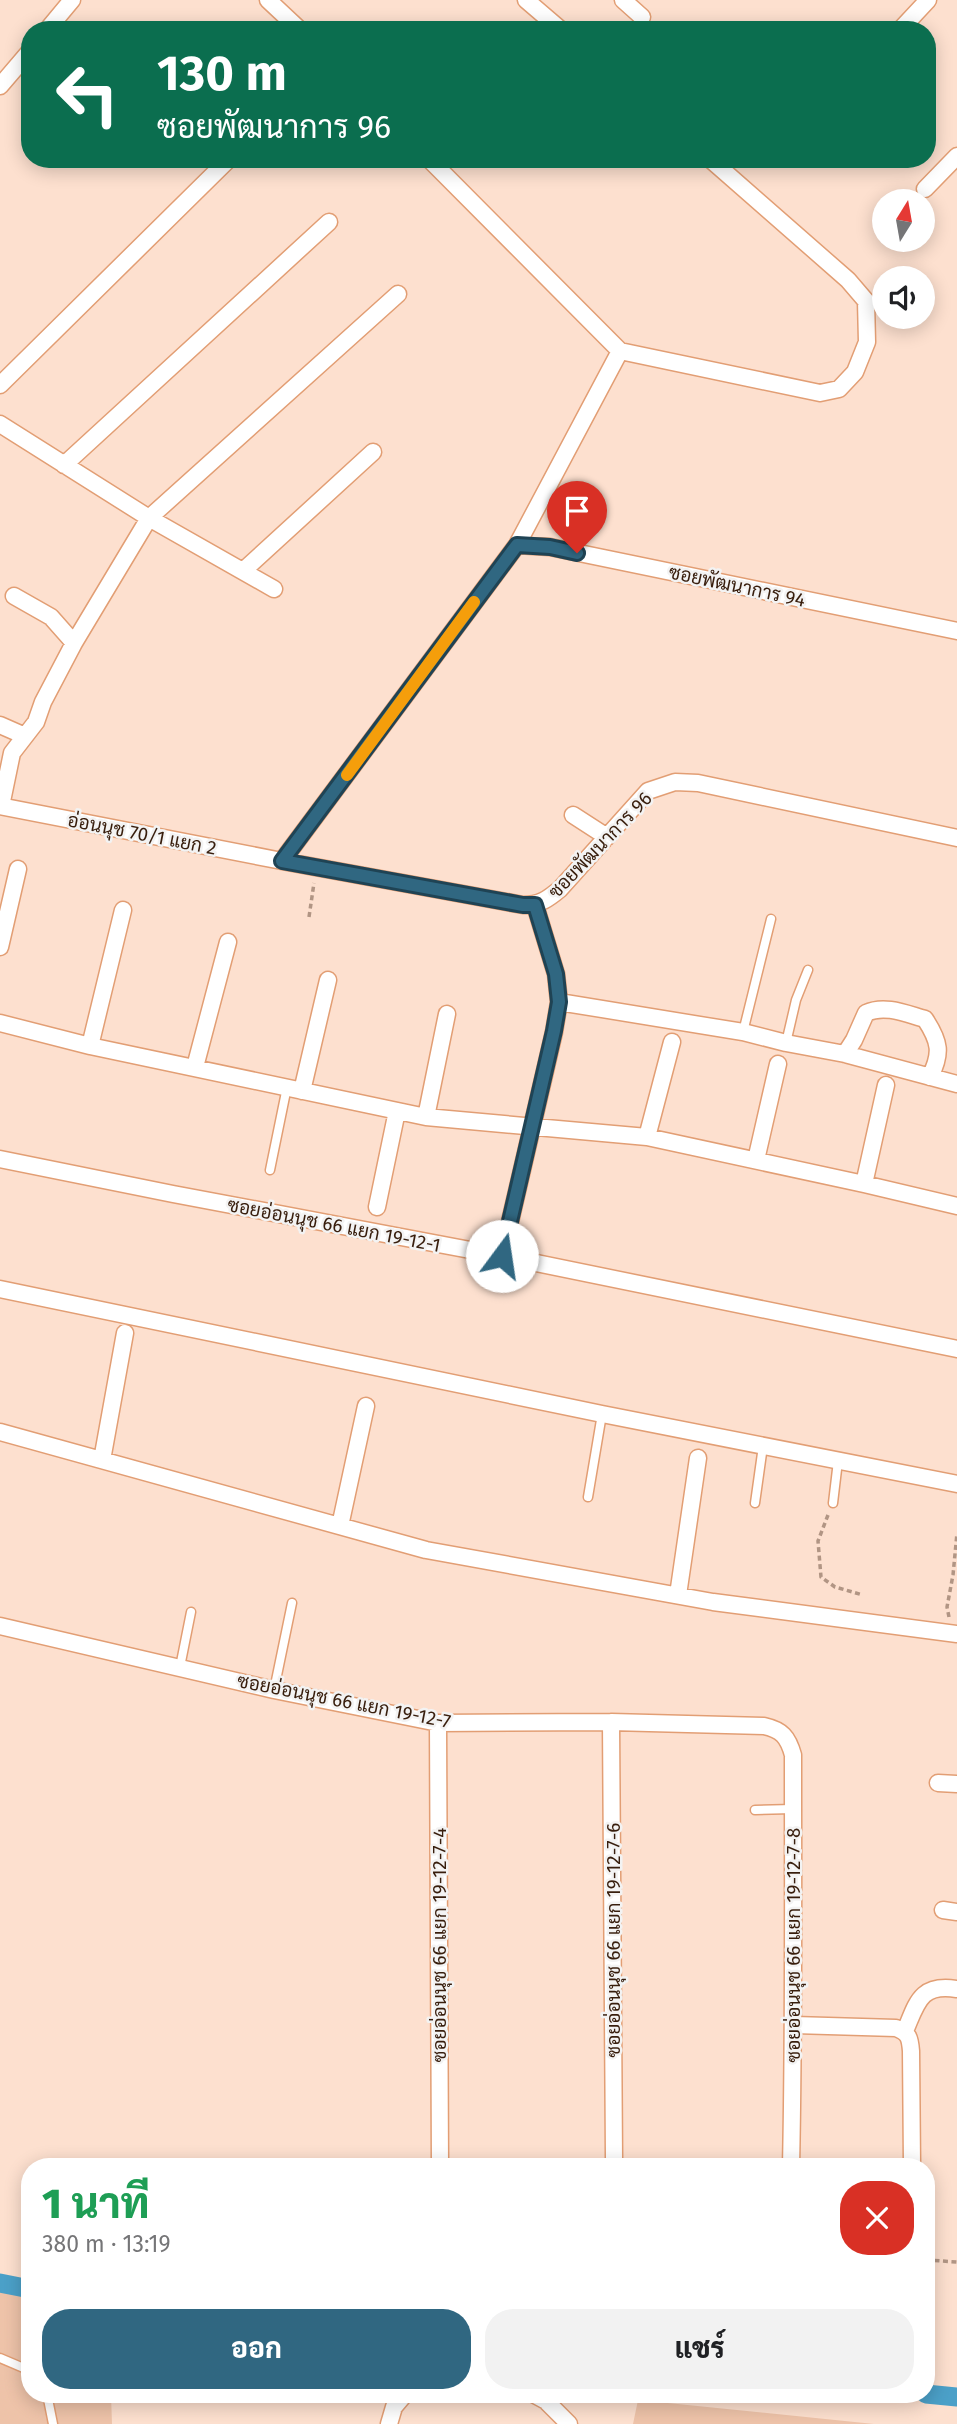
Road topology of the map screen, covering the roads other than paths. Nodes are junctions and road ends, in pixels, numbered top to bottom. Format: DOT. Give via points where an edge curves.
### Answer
graph roads {
  1 [pos="72,0"];
  2 [pos="268,0"];
  3 [pos="526,0"];
  4 [pos="624,0"];
  5 [pos="928,0"];
  6 [pos="642,16"];
  7 [pos="54,21"];
  8 [pos="290,21"];
  9 [pos="550,21"];
  10 [pos="908,21"];
  11 [pos="21,62"];
  12 [pos="0,86"];
  13 [pos="957,156"];
  14 [pos="220,168"];
  15 [pos="438,168"];
  16 [pos="720,168"];
  17 [pos="925,189"];
  18 [pos="329,222"];
  19 [pos="398,294"];
  20 [pos="620,351"];
  21 [pos="0,385"];
  22 [pos="0,424"];
  23 [pos="373,452"];
  24 [pos="64,465"];
  25 [pos="149,518"];
  26 [pos="517,545"];
  27 [pos="243,571"];
  28 [pos="274,589"];
  29 [pos="14,596"];
  30 [pos="957,631"];
  31 [pos="74,643"];
  32 [pos="0,725"];
  33 [pos="25,736"];
  34 [pos="1,806"];
  35 [pos="573,816"];
  36 [pos="607,837"];
  37 [pos="957,838"];
  38 [pos="282,861"];
  39 [pos="18,869"];
  40 [pos="535,905"];
  41 [pos="123,910"];
  42 [pos="771,919"];
  43 [pos="228,942"];
  44 [pos="0,947"];
  45 [pos="808,970"];
  46 [pos="328,981"];
  47 [pos="559,1002"];
  48 [pos="447,1014"];
  49 [pos="0,1023"];
  50 [pos="743,1032"];
  51 [pos="672,1042"];
  52 [pos="786,1043"];
  53 [pos="90,1046"];
  54 [pos="845,1054"];
  55 [pos="778,1065"];
  56 [pos="195,1067"];
  57 [pos="930,1077"];
  58 [pos="957,1084"];
  59 [pos="886,1085"];
  60 [pos="295,1089"];
  61 [pos="397,1111"];
  62 [pos="426,1117"];
  63 [pos="533,1126"];
  64 [pos="647,1137"];
  65 [pos="0,1159"];
  66 [pos="756,1160"];
  67 [pos="270,1171"];
  68 [pos="864,1184"];
  69 [pos="957,1206"];
  70 [pos="377,1207"];
  71 [pos="502,1256"];
  72 [pos="0,1289"];
  73 [pos="125,1333"];
  74 [pos="957,1349"];
  75 [pos="366,1406"];
  76 [pos="602,1414"];
  77 [pos="0,1432"];
  78 [pos="763,1446"];
  79 [pos="698,1458"];
  80 [pos="102,1460"];
  81 [pos="838,1461"];
  82 [pos="957,1484"];
  83 [pos="588,1497"];
  84 [pos="755,1503"];
  85 [pos="832,1503"];
  86 [pos="340,1526"];
  87 [pos="678,1595"];
  88 [pos="292,1603"];
  89 [pos="191,1612"];
  90 [pos="0,1626"];
  91 [pos="957,1634"];
  92 [pos="180,1667"];
  93 [pos="274,1690"];
  94 [pos="611,1722"];
  95 [pos="438,1723"];
  96 [pos="777,1729"];
  97 [pos="938,1783"];
  98 [pos="957,1784"];
  99 [pos="793,1809"];
  100 [pos="755,1810"];
  101 [pos="957,1989"];
  102 [pos="794,2025"];
  103 [pos="905,2031"];
  104 [pos="440,2158"];
  105 [pos="614,2158"];
  106 [pos="791,2158"];
  107 [pos="912,2158"];
  108 [pos="0,2358"];
  109 [pos="21,2367"];
  110 [pos="49,2403"];
  111 [pos="397,2403"];
  112 [pos="548,2403"];
  113 [pos="53,2424"];
  114 [pos="389,2424"];
  115 [pos="569,2424"];
  1 -- 7 [label="street"];
  2 -- 8 [label="street"];
  3 -- 9 [label="street"];
  4 -- 6 [label="street"];
  5 -- 10 [label="street"];
  11 -- 12 [label="street"];
  13 -- 17 [label="street"];
  14 -- 21 [label="street"];
  15 -- 20 [label="street"];
  16 -- 20 [label="street" via="849,279 866,301 867,342 855,372 839,389 820,393"];
  18 -- 24 [label="street"];
  19 -- 25 [label="street"];
  20 -- 26 [label="street"];
  22 -- 24 [label="street"];
  23 -- 27 [label="street"];
  24 -- 25 [label="street"];
  25 -- 27 [label="street"];
  25 -- 31 [label="street"];
  26 -- 30 [label="street, ซอยพัฒนาการ 94" via="550,547"];
  26 -- 38 [label="street"];
  27 -- 28 [label="street"];
  29 -- 31 [label="street" via="51,617"];
  31 -- 33 [label="street"];
  32 -- 33 [label="street"];
  33 -- 34 [label="street" via="12,753"];
  34 -- 38 [label="street, อ่อนนุช 70/1 แยก 2"];
  35 -- 36 [label="street"];
  36 -- 37 [label="street, ซอยพัฒนาการ 96" via="648,790 674,782 698,783"];
  36 -- 40 [label="street, ซอยพัฒนาการ 96" via="560,889"];
  38 -- 40 [label="street, ซอยพัฒนาการ 96"];
  39 -- 44 [label="street"];
  40 -- 47 [label="street" via="556,974"];
  41 -- 53 [label="street"];
  42 -- 50 [label="lane"];
  43 -- 56 [label="street"];
  45 -- 52 [label="lane"];
  46 -- 60 [label="street"];
  47 -- 50 [label="street"];
  47 -- 63 [label="street"];
  48 -- 62 [label="street"];
  49 -- 53 [label="street"];
  50 -- 52 [label="street"];
  51 -- 64 [label="street"];
  52 -- 54 [label="street"];
  53 -- 56 [label="street"];
  54 -- 57 [label="street"];
  54 -- 57 [label="street" via="866,1013 875,1009 905,1014 925,1020 937,1037 938,1058"];
  55 -- 66 [label="street"];
  56 -- 60 [label="street"];
  57 -- 58 [label="street"];
  59 -- 68 [label="street"];
  60 -- 61 [label="street"];
  60 -- 67 [label="lane"];
  61 -- 62 [label="street"];
  61 -- 70 [label="street"];
  62 -- 63 [label="street"];
  63 -- 64 [label="street"];
  63 -- 71 [label="street"];
  64 -- 66 [label="street"];
  65 -- 71 [label="street, ซอยอ่อนนุช 66 แยก 19-12-1"];
  66 -- 68 [label="street"];
  68 -- 69 [label="street"];
  71 -- 74 [label="street, ซอยอ่อนนุช 66 แยก 19-12-1"];
  72 -- 76 [label="street"];
  73 -- 80 [label="street"];
  75 -- 86 [label="street"];
  76 -- 78 [label="street"];
  76 -- 83 [label="lane"];
  77 -- 80 [label="street"];
  78 -- 81 [label="street"];
  78 -- 84 [label="lane"];
  79 -- 87 [label="street"];
  80 -- 86 [label="street"];
  81 -- 82 [label="street"];
  81 -- 85 [label="lane"];
  86 -- 87 [label="street" via="426,1550"];
  87 -- 91 [label="street"];
  88 -- 93 [label="lane"];
  89 -- 92 [label="lane"];
  90 -- 92 [label="street, ซอยอ่อนนุช 66 แยก 19-12-7"];
  92 -- 93 [label="street, ซอยอ่อนนุช 66 แยก 19-12-7"];
  93 -- 95 [label="street, ซอยอ่อนนุช 66 แยก 19-12-7"];
  94 -- 95 [label="street, ซอยอ่อนนุช 66 แยก 19-12-7"];
  94 -- 96 [label="street, ซอยอ่อนนุช 66 แยก 19-12-7"];
  94 -- 105 [label="street, ซอยอ่อนนุช 66 แยก 19-12-7-6"];
  95 -- 104 [label="street, ซอยอ่อนนุช 66 แยก 19-12-7-4"];
  96 -- 99 [label="street, ซอยอ่อนนุช 66 แยก 19-12-7-8" via="788,1740 793,1755"];
  97 -- 98 [label="street"];
  99 -- 100 [label="lane"];
  99 -- 102 [label="street, ซอยอ่อนนุช 66 แยก 19-12-7-8"];
  101 -- 103 [label="street" via="928,1990 919,1997"];
  102 -- 103 [label="street"];
  102 -- 106 [label="street, ซอยอ่อนนุช 66 แยก 19-12-7-8"];
  103 -- 107 [label="street" via="911,2051"];
  108 -- 109 [label="lane"];
  110 -- 113 [label="lane"];
  111 -- 114 [label="street"];
  112 -- 115 [label="street"];
}
